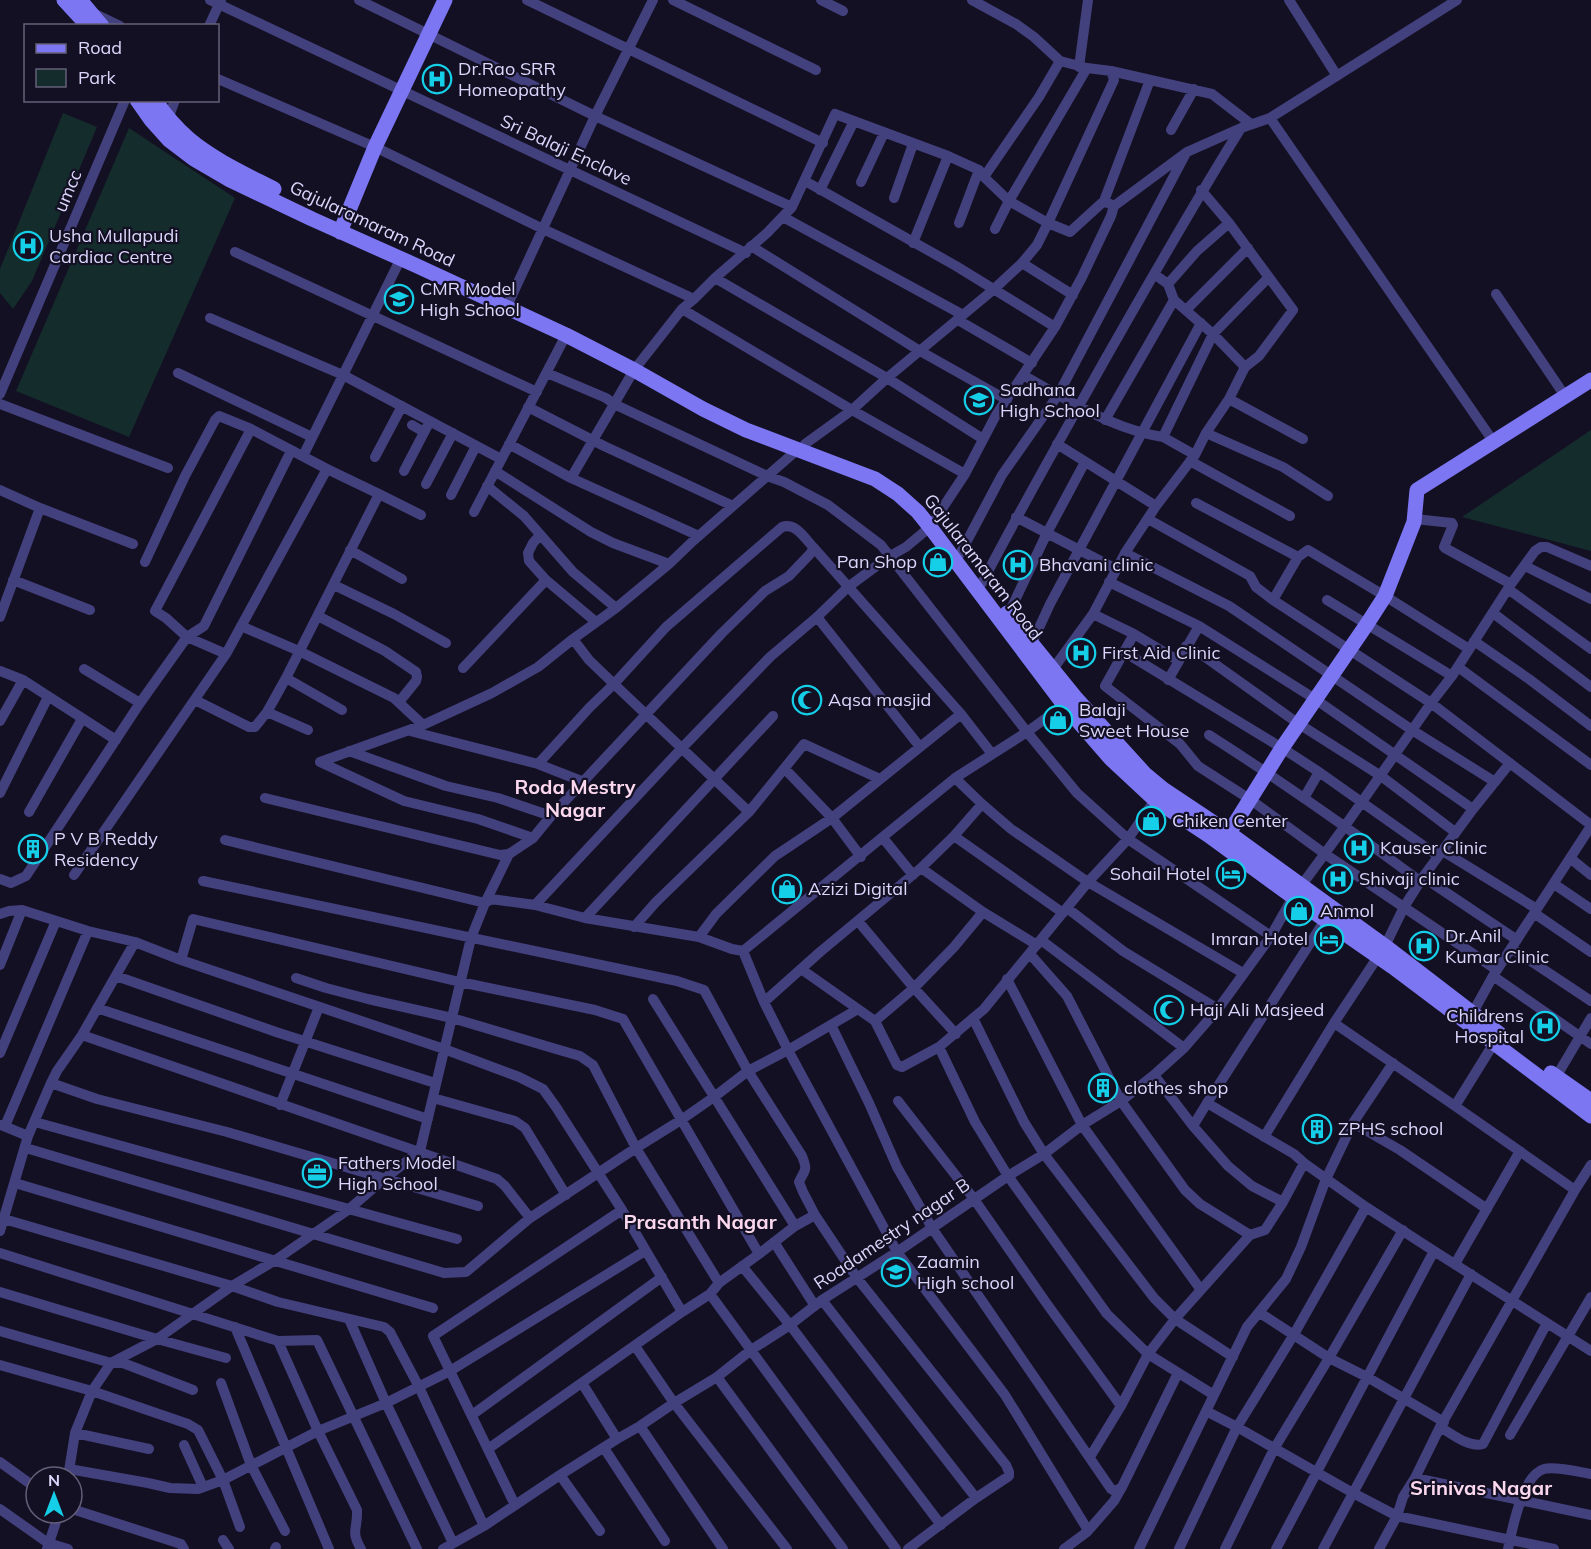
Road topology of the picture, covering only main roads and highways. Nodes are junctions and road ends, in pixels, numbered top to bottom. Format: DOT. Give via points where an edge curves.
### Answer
graph roads {
  1 [pos="64,0"];
  2 [pos="80,0"];
  3 [pos="445,0"];
  4 [pos="90,19"];
  5 [pos="138,102"];
  6 [pos="156,102"];
  7 [pos="342,227"];
  8 [pos="637,367"];
  9 [pos="1591,380"];
  10 [pos="932,523"];
  11 [pos="1070,701"];
  12 [pos="1159,795"];
  13 [pos="1229,833"];
  14 [pos="1297,891"];
  15 [pos="1381,951"];
  16 [pos="1591,1101"];
  17 [pos="1591,1116"];
  1 -- 4 [label="main road"];
  2 -- 4 [label="main road"];
  3 -- 7 [label="main road" via="375,147"];
  5 -- 7 [label="main road, Gajularamaram Road" via="169,140 194,159 230,180"];
  6 -- 7 [label="main road, Gajularamaram Road" via="189,139 233,168"];
  7 -- 8 [label="main road, Gajularamaram Road"];
  7 -- 8 [label="main road, Gajularamaram Road" via="406,251 577,332"];
  8 -- 10 [label="main road, Gajularamaram Road" via="801,447 872,468 911,492"];
  9 -- 13 [label="main road" via="1417,490 1415,519 1385,596"];
  10 -- 11 [label="main road, Gajularamaram Road"];
  10 -- 11 [label="main road, Gajularamaram Road" via="1053,669"];
  11 -- 12 [label="main road, Gajularamaram Road" via="1111,759"];
  12 -- 13 [label="main road, Gajularamaram Road"];
  12 -- 14 [label="main road, Gajularamaram Road" via="1208,835"];
  13 -- 14 [label="main road, Gajularamaram Road"];
  14 -- 15 [label="main road, Gajularamaram Road"];
  14 -- 15 [label="main road, Gajularamaram Road" via="1325,920"];
  15 -- 16 [label="main road, Gajularamaram Road"];
  15 -- 17 [label="main road, Gajularamaram Road"];
}
